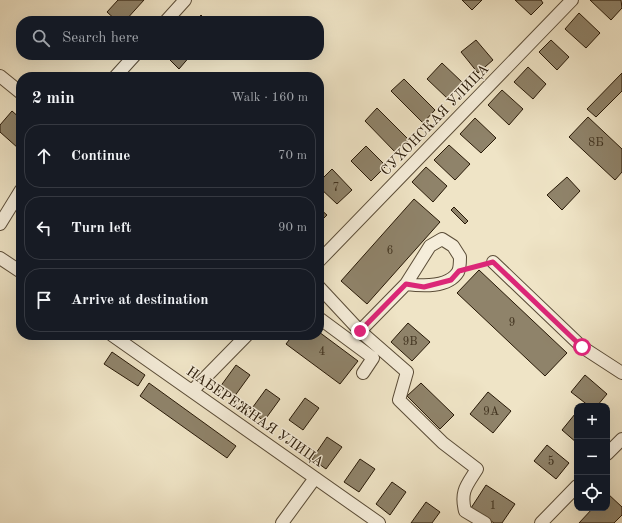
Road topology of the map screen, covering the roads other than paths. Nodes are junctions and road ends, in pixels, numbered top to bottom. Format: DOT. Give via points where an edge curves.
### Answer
graph roads {
  1 [pos="185,0"];
  2 [pos="572,0"];
  3 [pos="171,16"];
  4 [pos="130,60"];
  5 [pos="120,72"];
  6 [pos="0,76"];
  7 [pos="16,90"];
  8 [pos="16,198"];
  9 [pos="0,224"];
  10 [pos="324,256"];
  11 [pos="0,258"];
  12 [pos="493,262"];
  13 [pos="16,269"];
  14 [pos="406,284"];
  15 [pos="324,292"];
  16 [pos="324,322"];
  17 [pos="360,331"];
  18 [pos="119,340"];
  19 [pos="242,340"];
  20 [pos="363,373"];
  21 [pos="622,373"];
  22 [pos="193,390"];
  23 [pos="622,440"];
  24 [pos="610,451"];
  25 [pos="315,478"];
  26 [pos="574,489"];
  27 [pos="282,523"];
  28 [pos="379,523"];
  29 [pos="485,523"];
  30 [pos="541,523"];
  1 -- 3 [label="street"];
  2 -- 10 [label="street, СУХОНСКАЯ УЛИЦА"];
  4 -- 5 [label="street"];
  6 -- 7 [label="street"];
  8 -- 9 [label="street"];
  11 -- 13 [label="street"];
  12 -- 21 [label="street" via="582,347"];
  14 -- 14 [label="street" via="424,287 451,280 459,271 460,257 453,246 442,239 430,246"];
  14 -- 17 [label="street"];
  15 -- 17 [label="street"];
  16 -- 20 [label="street" via="373,358"];
  17 -- 29 [label="street" via="407,372 399,400 443,443 477,469 464,489 462,499 465,511"];
  18 -- 22 [label="street, НАБЕРЕЖНАЯ УЛИЦА"];
  19 -- 22 [label="street"];
  22 -- 25 [label="street, НАБЕРЕЖНАЯ УЛИЦА"];
  23 -- 24 [label="street"];
  25 -- 27 [label="street"];
  25 -- 28 [label="street, НАБЕРЕЖНАЯ УЛИЦА"];
  26 -- 30 [label="street"];
}
